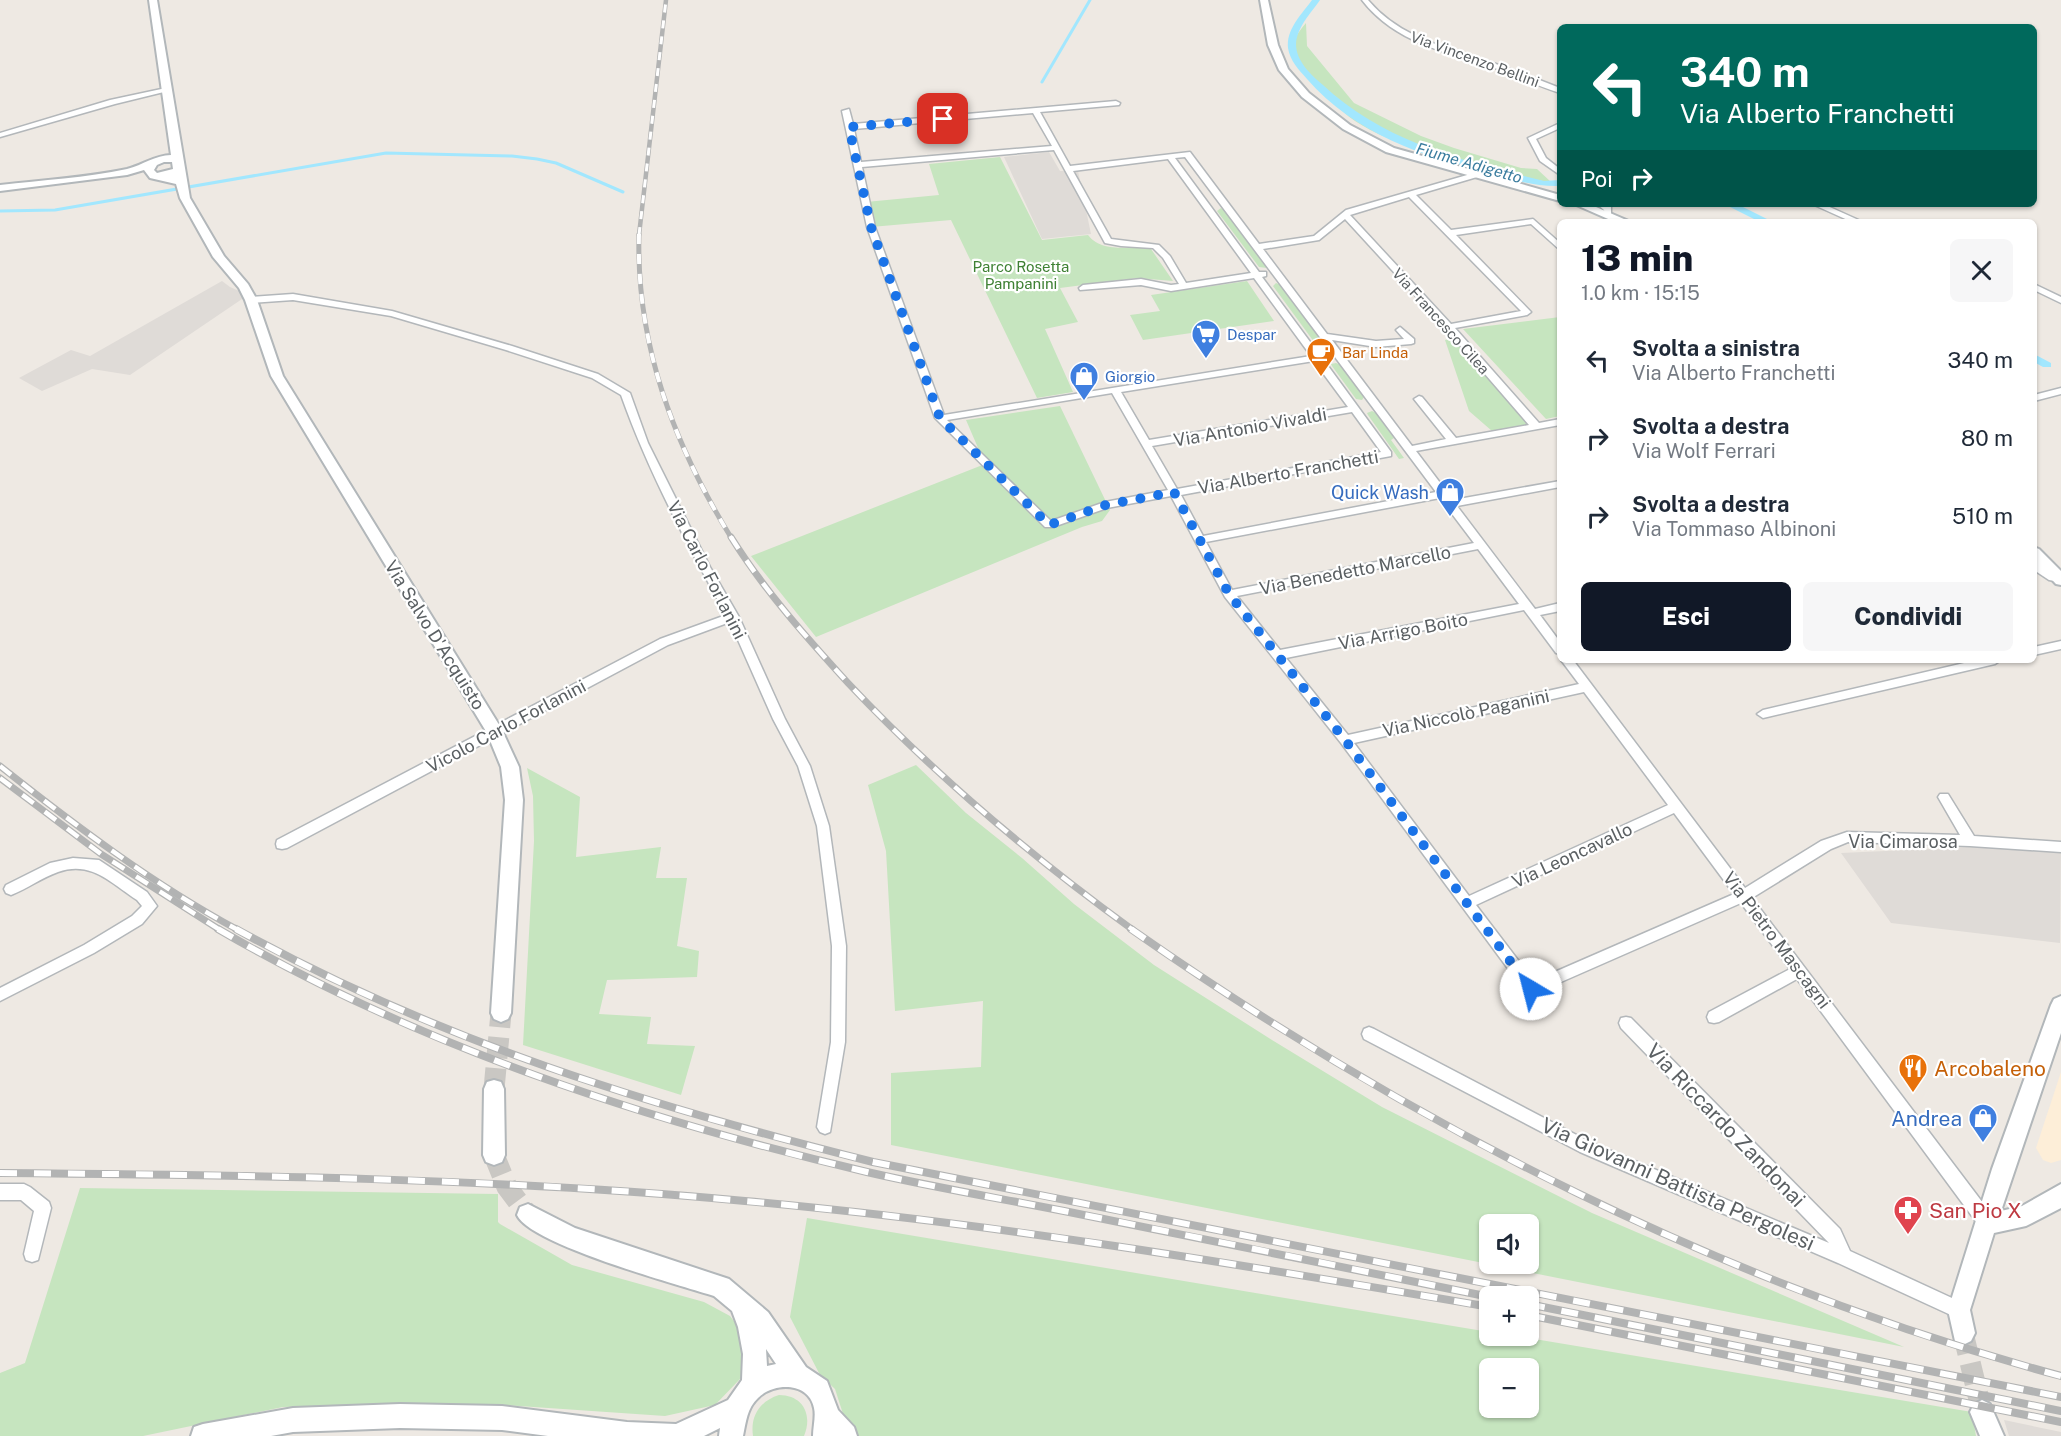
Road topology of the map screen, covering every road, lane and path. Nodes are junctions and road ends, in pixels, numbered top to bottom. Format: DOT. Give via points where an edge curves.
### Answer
graph roads {
  1 [pos="153,0"];
  2 [pos="1264,0"];
  3 [pos="1365,0"];
  4 [pos="166,90"];
  5 [pos="1557,90"];
  6 [pos="1116,103"];
  7 [pos="846,111"];
  8 [pos="1036,111"];
  9 [pos="1557,126"];
  10 [pos="849,127"];
  11 [pos="0,135"];
  12 [pos="173,145"];
  13 [pos="1056,148"];
  14 [pos="1170,156"];
  15 [pos="177,159"];
  16 [pos="858,165"];
  17 [pos="154,169"];
  18 [pos="1067,169"];
  19 [pos="1557,171"];
  20 [pos="1474,175"];
  21 [pos="181,182"];
  22 [pos="0,188"];
  23 [pos="1411,194"];
  24 [pos="1557,197"];
  25 [pos="1223,202"];
  26 [pos="1205,205"];
  27 [pos="1823,207"];
  28 [pos="1604,209"];
  29 [pos="1346,216"];
  30 [pos="1620,219"];
  31 [pos="1852,219"];
  32 [pos="1450,233"];
  33 [pos="1557,245"];
  34 [pos="1257,247"];
  35 [pos="1276,273"];
  36 [pos="1256,275"];
  37 [pos="1184,286"];
  38 [pos="1083,288"];
  39 [pos="2037,288"];
  40 [pos="247,293"];
  41 [pos="2061,300"];
  42 [pos="1449,327"];
  43 [pos="1400,330"];
  44 [pos="1324,336"];
  45 [pos="1338,354"];
  46 [pos="1316,357"];
  47 [pos="1115,390"];
  48 [pos="2061,391"];
  49 [pos="2037,397"];
  50 [pos="1419,399"];
  51 [pos="1352,406"];
  52 [pos="1380,410"];
  53 [pos="940,418"];
  54 [pos="1557,424"];
  55 [pos="1536,426"];
  56 [pos="1453,441"];
  57 [pos="1145,444"];
  58 [pos="1409,449"];
  59 [pos="1557,485"];
  60 [pos="1174,492"];
  61 [pos="1443,494"];
  62 [pos="1451,504"];
  63 [pos="1200,540"];
  64 [pos="1481,545"];
  65 [pos="2037,555"];
  66 [pos="2037,567"];
  67 [pos="2060,580"];
  68 [pos="1229,594"];
  69 [pos="1557,607"];
  70 [pos="1529,609"];
  71 [pos="733,617"];
  72 [pos="2061,645"];
  73 [pos="1557,647"];
  74 [pos="2037,650"];
  75 [pos="1278,655"];
  76 [pos="1569,663"];
  77 [pos="1982,663"];
  78 [pos="1587,687"];
  79 [pos="1763,714"];
  80 [pos="495,732"];
  81 [pos="1345,740"];
  82 [pos="1944,796"];
  83 [pos="1677,807"];
  84 [pos="1970,841"];
  85 [pos="282,844"];
  86 [pos="2061,848"];
  87 [pos="11,888"];
  88 [pos="1744,896"];
  89 [pos="1467,904"];
  90 [pos="1799,971"];
  91 [pos="0,995"];
  92 [pos="2061,1005"];
  93 [pos="501,1012"];
  94 [pos="1714,1017"];
  95 [pos="1626,1023"];
  96 [pos="1369,1034"];
  97 [pos="494,1089"];
  98 [pos="825,1127"];
  99 [pos="494,1155"];
  100 [pos="0,1192"];
  101 [pos="2061,1195"];
  102 [pos="528,1215"];
  103 [pos="1986,1221"];
  104 [pos="32,1254"];
  105 [pos="1844,1257"];
  106 [pos="739,1300"];
  107 [pos="1959,1310"];
  108 [pos="1963,1333"];
  109 [pos="797,1374"];
  110 [pos="753,1385"];
  111 [pos="735,1410"];
  112 [pos="826,1426"];
  113 [pos="203,1436"];
  114 [pos="677,1436"];
  115 [pos="731,1436"];
  116 [pos="845,1436"];
  1 -- 4 [label="main road"];
  2 -- 20 [label="main road" via="1274,47 1284,70 1330,117 1368,141"];
  3 -- 5 [label="street, Via Vincenzo Bellini" via="1382,20 1400,32"];
  4 -- 11 [label="street"];
  4 -- 12 [label="main road"];
  6 -- 8 [label="street"];
  7 -- 10 [label="street"];
  8 -- 10 [label="street"];
  8 -- 13 [label="street"];
  9 -- 19 [label="street" via="1532,138 1543,159"];
  10 -- 16 [label="street"];
  12 -- 15 [label="main road"];
  12 -- 17 [label="main road"];
  13 -- 16 [label="street"];
  13 -- 18 [label="street"];
  14 -- 18 [label="street"];
  14 -- 25 [label="street" via="1187,154"];
  14 -- 26 [label="street"];
  15 -- 17 [label="main road"];
  15 -- 21 [label="main road"];
  16 -- 53 [label="street" via="871,227"];
  17 -- 21 [label="main road"];
  17 -- 22 [label="main road"];
  18 -- 37 [label="street" via="1108,242 1159,247"];
  20 -- 23 [label="street"];
  20 -- 24 [label="main road"];
  21 -- 40 [label="main road" via="219,257"];
  23 -- 29 [label="street"];
  23 -- 32 [label="street"];
  25 -- 26 [label="street"];
  25 -- 34 [label="street"];
  26 -- 36 [label="street"];
  27 -- 31 [label="street"];
  28 -- 30 [label="main road"];
  29 -- 34 [label="street" via="1316,238"];
  29 -- 42 [label="street, Via Francesco Cilea"];
  32 -- 33 [label="street" via="1533,221"];
  32 -- 42 [label="street" via="1527,312"];
  34 -- 35 [label="street"];
  35 -- 36 [label="street"];
  35 -- 44 [label="street"];
  36 -- 37 [label="street"];
  36 -- 46 [label="street"];
  37 -- 38 [label="street" via="1171,288 1141,282"];
  39 -- 41 [label="street"];
  40 -- 71 [label="street, Via Carlo Forlanini" via="392,314 509,348 620,388 628,398 648,454"];
  40 -- 80 [label="main road, Via Salvo D'Acquisto" via="277,376"];
  42 -- 55 [label="street, Via Francesco Cilea"];
  43 -- 44 [label="street" via="1411,341 1376,344"];
  44 -- 45 [label="street"];
  45 -- 46 [label="street"];
  45 -- 52 [label="street"];
  46 -- 47 [label="street"];
  46 -- 51 [label="street"];
  47 -- 53 [label="street"];
  47 -- 57 [label="street"];
  48 -- 49 [label="street"];
  50 -- 56 [label="street"];
  51 -- 52 [label="street"];
  51 -- 57 [label="street, Via Antonio Vivaldi"];
  51 -- 60 [label="street, Via Alberto Franchetti" via="1387,454"];
  52 -- 58 [label="street"];
  53 -- 60 [label="street, Via Alberto Franchetti" via="1049,525 1106,505"];
  54 -- 55 [label="street"];
  55 -- 56 [label="street"];
  56 -- 58 [label="street"];
  57 -- 60 [label="street"];
  58 -- 61 [label="street"];
  59 -- 62 [label="street"];
  60 -- 63 [label="street"];
  61 -- 62 [label="street"];
  61 -- 63 [label="street"];
  62 -- 64 [label="street"];
  63 -- 68 [label="street"];
  64 -- 68 [label="street, Via Benedetto Marcello"];
  64 -- 70 [label="street"];
  65 -- 67 [label="main road"];
  66 -- 67 [label="street"];
  68 -- 75 [label="street"];
  69 -- 70 [label="street, Via Arrigo Boito"];
  70 -- 73 [label="street"];
  70 -- 75 [label="street, Via Arrigo Boito"];
  71 -- 80 [label="street, Vicolo Carlo Forlanini" via="664,642"];
  71 -- 98 [label="street, Via Carlo Forlanini" via="804,766 823,826 839,946 838,1042"];
  72 -- 74 [label="street"];
  75 -- 81 [label="street"];
  76 -- 78 [label="street, Via Pietro Mascagni"];
  77 -- 79 [label="street"];
  78 -- 81 [label="street, Via Niccolò Paganini"];
  78 -- 83 [label="street, Via Pietro Mascagni"];
  80 -- 85 [label="street, Vicolo Carlo Forlanini"];
  80 -- 93 [label="main road, Via Salvo D'Acquisto" via="510,767 514,800"];
  81 -- 89 [label="street"];
  82 -- 84 [label="street, Via Cimarosa"];
  83 -- 88 [label="street, Via Pietro Mascagni"];
  83 -- 89 [label="street, Via Leoncavallo"];
  84 -- 86 [label="street, Via Cimarosa"];
  84 -- 88 [label="street, Via Cimarosa" via="1847,837 1826,845"];
  87 -- 91 [label="street" via="55,867 94,864 142,896 150,906 137,920 89,949"];
  88 -- 89 [label="street, Via Cimarosa" via="1531,989"];
  88 -- 90 [label="street, Via Pietro Mascagni"];
  90 -- 94 [label="street"];
  90 -- 103 [label="street, Via Pietro Mascagni"];
  92 -- 103 [label="main road"];
  95 -- 105 [label="street, Via Riccardo Zandonai" via="1834,1235"];
  96 -- 105 [label="street, Via Giovanni Battista Pergolesi" via="1585,1147"];
  97 -- 99 [label="main road"];
  100 -- 104 [label="street" via="24,1191 43,1208"];
  101 -- 103 [label="main road" via="2018,1218 1997,1223"];
  102 -- 106 [label="main road" via="571,1238 721,1287"];
  103 -- 107 [label="main road"];
  105 -- 107 [label="street, Via Giovanni Battista Pergolesi"];
  106 -- 109 [label="main road" via="760,1320"];
  106 -- 110 [label="main road" via="755,1343"];
  107 -- 108 [label="main road"];
  109 -- 110 [label="main road" via="774,1374"];
  109 -- 112 [label="main road" via="819,1389 825,1402"];
  110 -- 111 [label="main road"];
  111 -- 114 [label="main road"];
  111 -- 115 [label="main road"];
  112 -- 116 [label="main road"];
  113 -- 114 [label="main road" via="292,1420 400,1416 502,1418 627,1434"];
}
